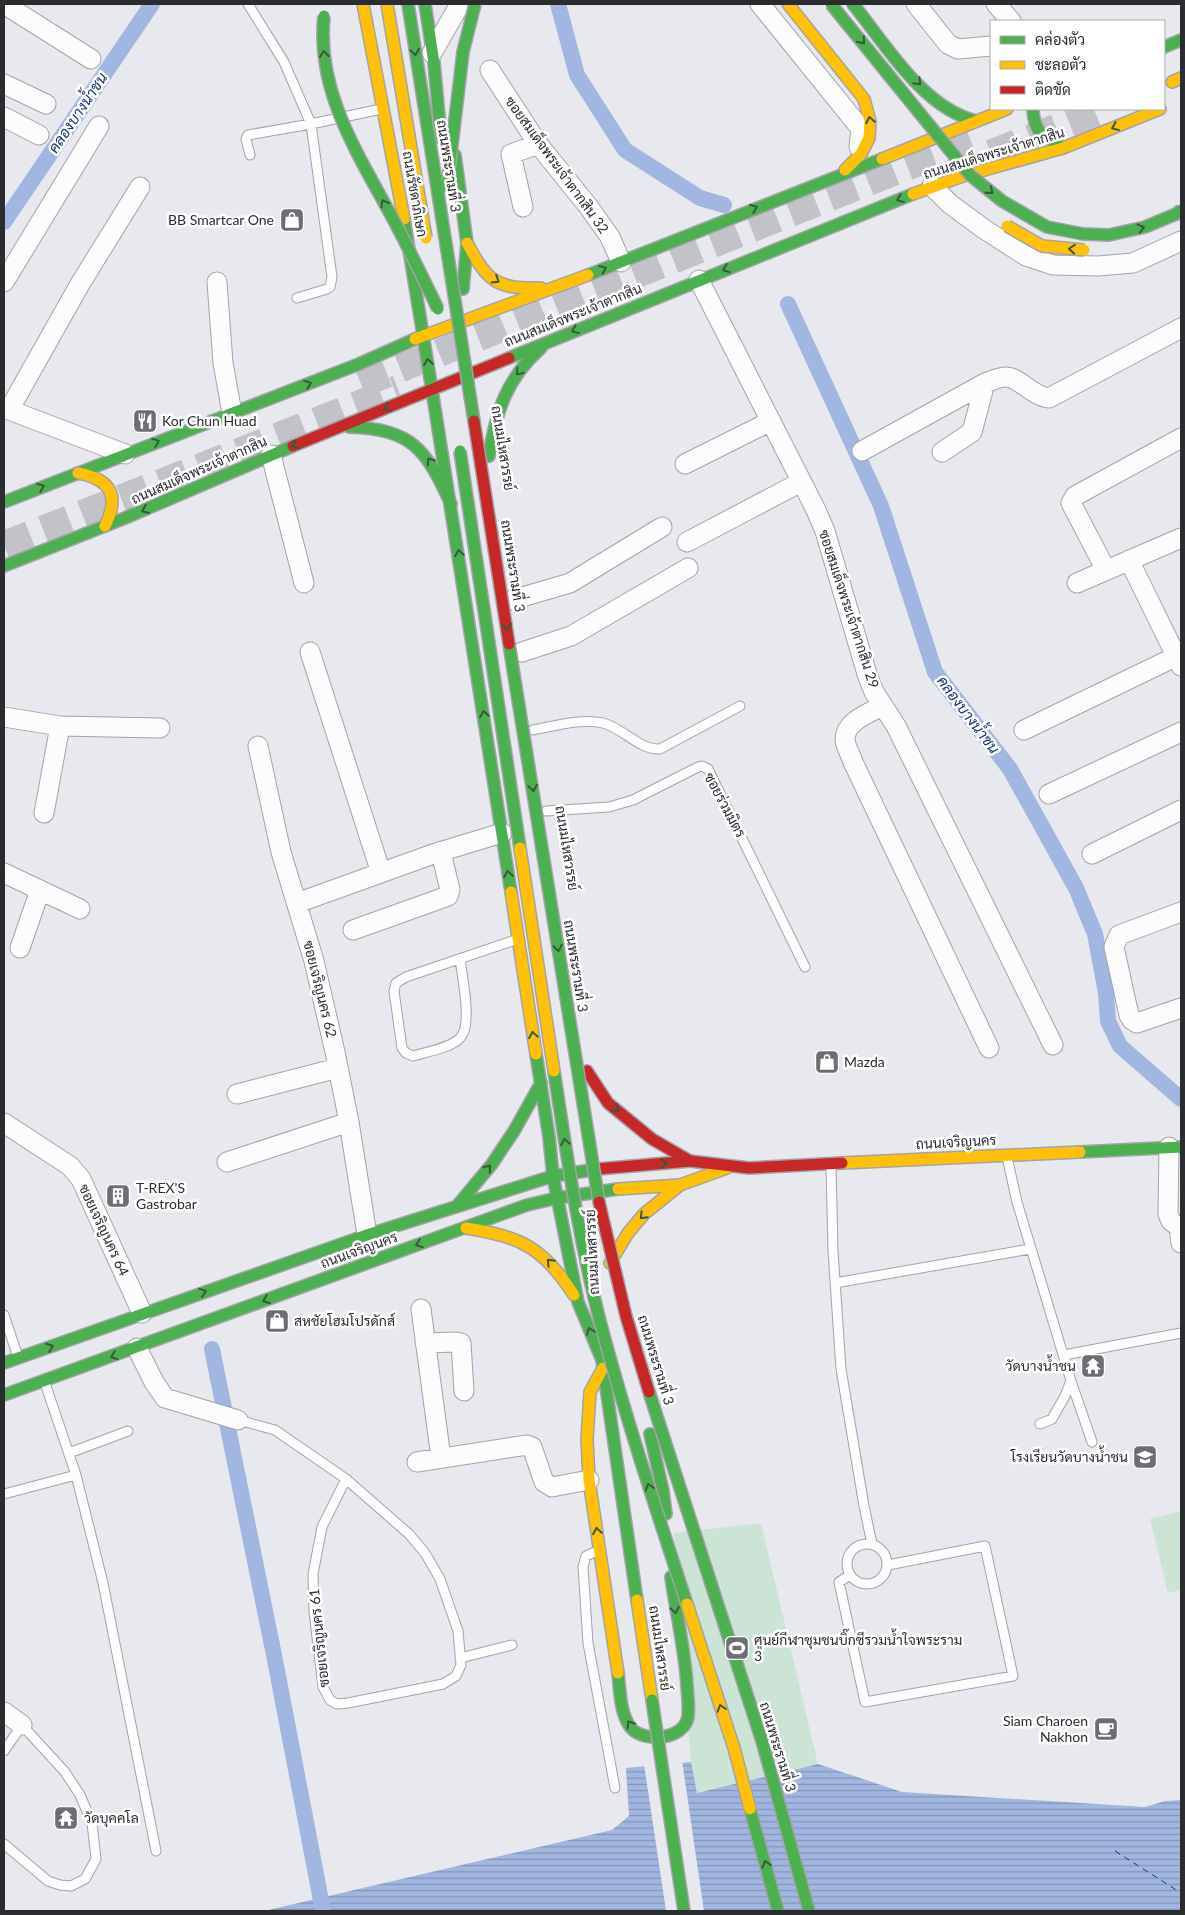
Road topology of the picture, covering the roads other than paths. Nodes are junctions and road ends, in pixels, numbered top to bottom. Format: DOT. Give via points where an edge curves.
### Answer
graph roads {
  1 [pos="4,4"];
  2 [pos="248,4"];
  3 [pos="328,4"];
  4 [pos="363,4"];
  5 [pos="387,4"];
  6 [pos="408,4"];
  7 [pos="425,4"];
  8 [pos="460,4"];
  9 [pos="475,4"];
  10 [pos="760,4"];
  11 [pos="788,4"];
  12 [pos="831,4"];
  13 [pos="853,4"];
  14 [pos="916,4"];
  15 [pos="996,4"];
  16 [pos="1010,20"];
  17 [pos="1181,40"];
  18 [pos="990,46"];
  19 [pos="1165,47"];
  20 [pos="433,58"];
  21 [pos="91,59"];
  22 [pos="490,70"];
  23 [pos="4,84"];
  24 [pos="46,104"];
  25 [pos="383,108"];
  26 [pos="1004,110"];
  27 [pos="1033,110"];
  28 [pos="1158,110"];
  29 [pos="4,117"];
  30 [pos="976,121"];
  31 [pos="311,124"];
  32 [pos="99,126"];
  33 [pos="915,128"];
  34 [pos="39,135"];
  35 [pos="441,141"];
  36 [pos="538,144"];
  37 [pos="1063,148"];
  38 [pos="933,151"];
  39 [pos="392,152"];
  40 [pos="250,155"];
  41 [pos="432,155"];
  42 [pos="857,158"];
  43 [pos="945,166"];
  44 [pos="840,174"];
  45 [pos="932,186"];
  46 [pos="140,187"];
  47 [pos="963,188"];
  48 [pos="523,207"];
  49 [pos="1181,210"];
  50 [pos="1000,222"];
  51 [pos="443,224"];
  52 [pos="1181,242"];
  53 [pos="467,243"];
  54 [pos="1094,249"];
  55 [pos="428,250"];
  56 [pos="621,262"];
  57 [pos="432,269"];
  58 [pos="414,274"];
  59 [pos="699,280"];
  60 [pos="4,282"];
  61 [pos="217,282"];
  62 [pos="558,287"];
  63 [pos="463,289"];
  64 [pos="297,298"];
  65 [pos="438,309"];
  66 [pos="407,314"];
  67 [pos="467,319"];
  68 [pos="1181,328"];
  69 [pos="424,335"];
  70 [pos="391,337"];
  71 [pos="443,338"];
  72 [pos="555,339"];
  73 [pos="358,364"];
  74 [pos="447,367"];
  75 [pos="476,372"];
  76 [pos="985,383"];
  77 [pos="432,390"];
  78 [pos="452,397"];
  79 [pos="6,409"];
  80 [pos="232,413"];
  81 [pos="771,421"];
  82 [pos="340,428"];
  83 [pos="458,436"];
  84 [pos="1181,438"];
  85 [pos="862,451"];
  86 [pos="942,452"];
  87 [pos="125,454"];
  88 [pos="271,455"];
  89 [pos="489,456"];
  90 [pos="685,464"];
  91 [pos="78,473"];
  92 [pos="801,482"];
  93 [pos="4,502"];
  94 [pos="451,504"];
  95 [pos="105,526"];
  96 [pos="662,527"];
  97 [pos="1181,538"];
  98 [pos="688,542"];
  99 [pos="1129,560"];
  100 [pos="4,566"];
  101 [pos="688,568"];
  102 [pos="1106,570"];
  103 [pos="1077,583"];
  104 [pos="304,584"];
  105 [pos="512,600"];
  106 [pos="310,652"];
  107 [pos="522,652"];
  108 [pos="1179,661"];
  109 [pos="740,706"];
  110 [pos="882,706"];
  111 [pos="4,717"];
  112 [pos="60,726"];
  113 [pos="160,728"];
  114 [pos="533,730"];
  115 [pos="1024,730"];
  116 [pos="1181,732"];
  117 [pos="258,746"];
  118 [pos="1050,794"];
  119 [pos="1181,810"];
  120 [pos="546,811"];
  121 [pos="44,813"];
  122 [pos="502,833"];
  123 [pos="441,852"];
  124 [pos="1092,854"];
  125 [pos="4,873"];
  126 [pos="381,873"];
  127 [pos="40,890"];
  128 [pos="297,903"];
  129 [pos="80,909"];
  130 [pos="1181,912"];
  131 [pos="353,930"];
  132 [pos="518,938"];
  133 [pos="20,948"];
  134 [pos="460,959"];
  135 [pos="805,967"];
  136 [pos="1181,1008"];
  137 [pos="1052,1045"];
  138 [pos="989,1048"];
  139 [pos="338,1068"];
  140 [pos="587,1071"];
  141 [pos="540,1083"];
  142 [pos="237,1094"];
  143 [pos="349,1122"];
  144 [pos="4,1123"];
  145 [pos="1176,1147"];
  146 [pos="1007,1155"];
  147 [pos="690,1161"];
  148 [pos="227,1162"];
  149 [pos="831,1164"];
  150 [pos="733,1166"];
  151 [pos="602,1168"];
  152 [pos="553,1176"];
  153 [pos="680,1185"];
  154 [pos="604,1192"];
  155 [pos="558,1198"];
  156 [pos="457,1206"];
  157 [pos="465,1228"];
  158 [pos="367,1235"];
  159 [pos="1181,1243"];
  160 [pos="1030,1249"];
  161 [pos="610,1262"];
  162 [pos="835,1283"];
  163 [pos="578,1302"];
  164 [pos="421,1309"];
  165 [pos="142,1313"];
  166 [pos="4,1315"];
  167 [pos="1181,1333"];
  168 [pos="425,1344"];
  169 [pos="137,1348"];
  170 [pos="1064,1355"];
  171 [pos="18,1358"];
  172 [pos="4,1363"];
  173 [pos="602,1364"];
  174 [pos="44,1380"];
  175 [pos="1071,1381"];
  176 [pos="464,1391"];
  177 [pos="636,1391"];
  178 [pos="4,1395"];
  179 [pos="238,1420"];
  180 [pos="1040,1424"];
  181 [pos="128,1431"];
  182 [pos="1092,1442"];
  183 [pos="69,1453"];
  184 [pos="440,1458"];
  185 [pos="417,1462"];
  186 [pos="76,1474"];
  187 [pos="346,1479"];
  188 [pos="589,1480"];
  189 [pos="4,1494"];
  190 [pos="872,1544"];
  191 [pos="600,1550"];
  192 [pos="888,1565"];
  193 [pos="850,1575"];
  194 [pos="512,1645"];
  195 [pos="460,1658"];
  196 [pos="4,1712"];
  197 [pos="22,1725"];
  198 [pos="4,1751"];
  199 [pos="615,1788"];
  200 [pos="4,1844"];
  201 [pos="156,1851"];
  202 [pos="684,1911"];
  203 [pos="778,1911"];
  204 [pos="809,1911"];
  1 -- 21 [label="street"];
  2 -- 31 [label="lane" via="284,62"];
  65 -- 3 [label="main road, one-way, bridge" via="335,106 326,75 322,42"];
  4 -- 25 [label="main road, ถนนรัชดาภิเษก"];
  5 -- 55 [label="main road, bridge"];
  6 -- 41 [label="main road, ถนนพระรามที่ 3, one-way, bridge"];
  7 -- 20 [label="main road"];
  8 -- 20 [label="street"];
  9 -- 51 [label="main road, bridge" via="462,52"];
  10 -- 42 [label="street" via="861,129"];
  42 -- 11 [label="main road, one-way" via="872,132 864,99"];
  12 -- 49 [label="main road, one-way, bridge" via="970,175 1002,202 1047,227 1083,234 1109,235 1146,227"];
  13 -- 30 [label="main road, one-way" via="938,103 961,117"];
  14 -- 18 [label="street" via="948,44 958,49"];
  15 -- 16 [label="street"];
  17 -- 19 [label="main road"];
  20 -- 35 [label="main road"];
  20 -- 53 [label="main road" via="450,124"];
  22 -- 36 [label="street, ซอยสมเด็จพระเจ้าตากสิน 32"];
  23 -- 24 [label="street"];
  25 -- 31 [label="lane"];
  25 -- 39 [label="main road, ถนนรัชดาภิเษก"];
  26 -- 30 [label="main road"];
  27 -- 37 [label="main road" via="1032,120 1038,133"];
  28 -- 37 [label="main road, ถนนสมเด็จพระเจ้าตากสิน, one-way"];
  29 -- 34 [label="street"];
  30 -- 44 [label="main road"];
  31 -- 40 [label="lane" via="248,135"];
  31 -- 64 [label="lane" via="332,277 327,289"];
  32 -- 60 [label="street"];
  33 -- 38 [label="main road"];
  35 -- 41 [label="main road"];
  35 -- 63 [label="main road"];
  36 -- 48 [label="street" via="511,154"];
  36 -- 56 [label="street, ซอยสมเด็จพระเจ้าตากสิน 32" via="610,237"];
  37 -- 45 [label="main road, ถนนสมเด็จพระเจ้าตากสิน"];
  39 -- 41 [label="main road" via="404,161 415,163"];
  39 -- 58 [label="main road, ถนนรัชดาภิเษก"];
  41 -- 51 [label="main road, ถนนพระรามที่ 3, bridge"];
  42 -- 44 [label="main road"];
  43 -- 47 [label="main road"];
  56 -- 44 [label="main road, one-way"];
  45 -- 52 [label="street" via="984,229 1026,256 1053,265 1133,263"];
  45 -- 59 [label="main road, ถนนสมเด็จพระเจ้าตากสิน, one-way"];
  46 -- 79 [label="street"];
  54 -- 50 [label="main road, one-way, bridge" via="1042,246"];
  51 -- 204 [label="main road, ถนนพระรามที่ 3, one-way, bridge" via="596,1191 626,1316 762,1741"];
  53 -- 62 [label="main road, one-way" via="479,266 496,283 517,289"];
  53 -- 63 [label="main road"];
  62 -- 56 [label="main road, one-way"];
  57 -- 65 [label="main road"];
  58 -- 66 [label="main road" via="412,300"];
  58 -- 69 [label="main road, ถนนรัชดาภิเษก"];
  59 -- 72 [label="main road, ถนนสมเด็จพระเจ้าตากสิน, one-way"];
  59 -- 81 [label="street, ซอยสมเด็จพระเจ้าตากสิน 29"];
  61 -- 80 [label="street" via="223,363"];
  62 -- 67 [label="main road"];
  63 -- 67 [label="main road"];
  65 -- 71 [label="main road"];
  67 -- 69 [label="main road"];
  67 -- 75 [label="main road"];
  68 -- 76 [label="street" via="1049,398 1039,397 1005,377"];
  69 -- 73 [label="main road"];
  77 -- 69 [label="main road, ถนนรัชดาภิเษก, one-way"];
  70 -- 73 [label="main road"];
  72 -- 75 [label="main road, ถนนสมเด็จพระเจ้าตากสิน"];
  72 -- 89 [label="main road, one-way" via="537,352 512,380 493,428"];
  80 -- 73 [label="main road, one-way"];
  74 -- 78 [label="main road"];
  75 -- 77 [label="main road, ถนนสมเด็จพระเจ้าตากสิน"];
  75 -- 89 [label="main road, ถนนมไหสวรรย์"];
  76 -- 85 [label="street"];
  76 -- 86 [label="street" via="972,432"];
  77 -- 82 [label="main road, ถนนสมเด็จพระเจ้าตากสิน, one-way"];
  77 -- 94 [label="main road, ถนนมไหสวรรย์"];
  79 -- 87 [label="street"];
  87 -- 80 [label="main road, one-way"];
  81 -- 90 [label="street"];
  81 -- 92 [label="street, ซอยสมเด็จพระเจ้าตากสิน 29"];
  82 -- 88 [label="main road, ถนนสมเด็จพระเจ้าตากสิน, one-way"];
  94 -- 82 [label="main road, one-way" via="437,472 422,450 407,438 370,427"];
  203 -- 83 [label="main road, one-way, bridge" via="734,1748 645,1474 601,1324 573,1199"];
  84 -- 102 [label="street" via="1075,496 1071,503"];
  87 -- 91 [label="main road"];
  88 -- 95 [label="main road, ถนนสมเด็จพระเจ้าตากสิน, one-way"];
  88 -- 104 [label="street"];
  89 -- 105 [label="main road, ถนนมไหสวรรย์"];
  93 -- 91 [label="main road, one-way"];
  91 -- 95 [label="main road" via="93,475 107,486 113,505"];
  92 -- 98 [label="street"];
  92 -- 110 [label="street, ซอยสมเด็จพระเจ้าตากสิน 29" via="825,531 860,656"];
  122 -- 94 [label="main road, ถนนมไหสวรรย์, one-way"];
  95 -- 100 [label="main road, ถนนสมเด็จพระเจ้าตากสิน"];
  96 -- 105 [label="street" via="570,583"];
  97 -- 99 [label="street"];
  99 -- 102 [label="street"];
  99 -- 108 [label="street"];
  101 -- 107 [label="street" via="571,636"];
  102 -- 103 [label="street"];
  105 -- 107 [label="main road, ถนนมไหสวรรย์"];
  106 -- 126 [label="street"];
  107 -- 114 [label="main road, ถนนมไหสวรรย์"];
  108 -- 115 [label="street"];
  109 -- 114 [label="lane" via="660,749 645,746 603,723 580,722"];
  110 -- 137 [label="street, ซอยสมเด็จพระเจ้าตากสิน 29" via="896,726"];
  110 -- 138 [label="street" via="854,722 845,739"];
  111 -- 112 [label="street"];
  112 -- 113 [label="street"];
  112 -- 121 [label="street"];
  114 -- 120 [label="main road, ถนนมไหสวรรย์"];
  116 -- 118 [label="street"];
  117 -- 128 [label="street, ซอยเจริญนคร 62" via="281,852"];
  119 -- 124 [label="street"];
  120 -- 135 [label="lane, ซอยร่วมมิตร" via="617,805 705,766"];
  120 -- 140 [label="main road, ถนนมไหสวรรย์"];
  122 -- 123 [label="street"];
  132 -- 122 [label="main road, ถนนมไหสวรรย์, one-way"];
  123 -- 126 [label="street"];
  123 -- 131 [label="street" via="450,890 448,896"];
  125 -- 127 [label="street"];
  126 -- 128 [label="street"];
  127 -- 129 [label="street"];
  127 -- 133 [label="street"];
  128 -- 139 [label="street, ซอยเจริญนคร 62" via="314,961"];
  130 -- 136 [label="street" via="1119,935 1114,947 1132,1020 1137,1023"];
  132 -- 134 [label="lane"];
  141 -- 132 [label="main road, ถนนมไหสวรรย์, one-way"];
  134 -- 134 [label="lane" via="467,1023 462,1038 413,1056 406,1053 402,1048 394,991 396,983"];
  139 -- 142 [label="street"];
  139 -- 143 [label="street, ซอยเจริญนคร 62"];
  140 -- 147 [label="main road, one-way" via="608,1103 652,1139"];
  140 -- 151 [label="main road, ถนนมไหสวรรย์"];
  141 -- 152 [label="main road, ถนนมไหสวรรย์"];
  156 -- 141 [label="main road, one-way" via="492,1164"];
  143 -- 148 [label="street"];
  143 -- 158 [label="street, ซอยเจริญนคร 62"];
  144 -- 165 [label="street, ซอยเจริญนคร 64" via="70,1166 81,1180"];
  145 -- 146 [label="main road, ถนนเจริญนคร"];
  145 -- 159 [label="street" via="1168,1214 1178,1227"];
  146 -- 149 [label="main road, ถนนเจริญนคร"];
  146 -- 160 [label="lane"];
  147 -- 150 [label="main road, ถนนเจริญนคร"];
  151 -- 147 [label="main road, ถนนเจริญนคร, one-way"];
  149 -- 150 [label="main road, ถนนเจริญนคร"];
  149 -- 162 [label="lane"];
  150 -- 153 [label="main road, ถนนเจริญนคร"];
  151 -- 152 [label="main road, ถนนเจริญนคร"];
  151 -- 154 [label="main road, ถนนมไหสวรรย์"];
  152 -- 155 [label="main road, ถนนมไหสวรรย์"];
  152 -- 156 [label="main road, ถนนเจริญนคร"];
  153 -- 154 [label="main road, ถนนเจริญนคร"];
  153 -- 161 [label="main road, one-way" via="644,1214"];
  154 -- 155 [label="main road, ถนนเจริญนคร"];
  154 -- 161 [label="main road, ถนนมไหสวรรย์"];
  155 -- 157 [label="main road, ถนนเจริญนคร" via="527,1204"];
  155 -- 163 [label="main road, ถนนมไหสวรรย์"];
  156 -- 158 [label="main road, ถนนเจริญนคร"];
  163 -- 157 [label="main road, one-way" via="562,1275 526,1243 503,1234"];
  157 -- 169 [label="main road, ถนนเจริญนคร, one-way"];
  165 -- 158 [label="main road, ถนนเจริญนคร, one-way"];
  160 -- 162 [label="lane"];
  160 -- 170 [label="lane"];
  161 -- 173 [label="main road, ถนนมไหสวรรย์"];
  162 -- 190 [label="lane" via="841,1369"];
  173 -- 163 [label="main road, ถนนมไหสวรรย์, one-way"];
  164 -- 168 [label="street"];
  171 -- 165 [label="main road, ถนนเจริญนคร, one-way"];
  166 -- 171 [label="lane"];
  167 -- 170 [label="lane"];
  168 -- 176 [label="street" via="461,1343"];
  168 -- 184 [label="street"];
  169 -- 174 [label="main road, ถนนเจริญนคร, one-way"];
  169 -- 179 [label="street, ซอยเจริญนคร 61" via="165,1398"];
  170 -- 175 [label="lane"];
  171 -- 172 [label="main road, ถนนเจริญนคร"];
  173 -- 188 [label="main road" via="590,1392 586,1439"];
  173 -- 202 [label="main road, ถนนมไหสวรรย์, bridge"];
  174 -- 178 [label="main road, ถนนเจริญนคร"];
  174 -- 183 [label="lane"];
  175 -- 180 [label="lane" via="1052,1419"];
  175 -- 182 [label="lane"];
  177 -- 191 [label="main road, one-way" via="655,1451 663,1491 674,1602 687,1678 688,1717 684,1726 674,1734 643,1736 627,1723"];
  179 -- 187 [label="lane, ซอยเจริญนคร 61" via="275,1430"];
  181 -- 183 [label="lane"];
  183 -- 186 [label="lane"];
  184 -- 185 [label="street"];
  184 -- 188 [label="street" via="527,1446 532,1447 547,1485 552,1487"];
  186 -- 189 [label="lane"];
  186 -- 201 [label="lane" via="103,1583"];
  187 -- 195 [label="lane, ซอยเจริญนคร 61" via="409,1534 425,1553 440,1579 458,1631"];
  187 -- 195 [label="lane, ซอยเจริญนคร 61" via="322,1527 313,1574 321,1678 326,1695 337,1704 348,1703 443,1684 456,1676"];
  191 -- 188 [label="main road, one-way"];
  190 -- 192 [label="lane" via="884,1552"];
  190 -- 193 [label="lane" via="858,1545 849,1555"];
  191 -- 199 [label="lane" via="586,1556 583,1567 588,1643"];
  192 -- 193 [label="lane" via="883,1577 873,1584 860,1583"];
  192 -- 193 [label="lane" via="985,1546 1013,1676 866,1702 839,1582"];
  194 -- 195 [label="lane"];
  196 -- 197 [label="street"];
  197 -- 198 [label="lane"];
  197 -- 200 [label="lane" via="65,1772 80,1795 92,1823 96,1859 85,1879 71,1886 60,1885 48,1881"];
}
